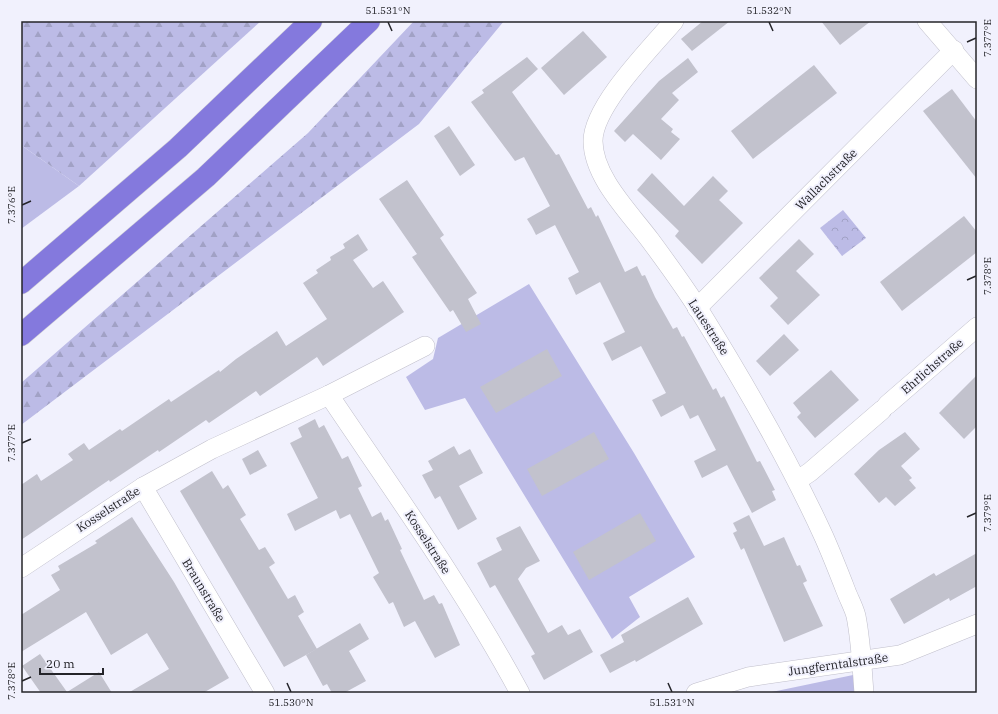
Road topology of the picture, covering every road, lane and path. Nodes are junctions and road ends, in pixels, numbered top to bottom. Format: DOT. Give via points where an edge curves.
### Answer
graph roads {
  1 [pos="311,21"];
  2 [pos="369,21"];
  3 [pos="674,21"];
  4 [pos="927,21"];
  5 [pos="954,50"];
  6 [pos="977,79"];
  7 [pos="21,283"];
  8 [pos="697,308"];
  9 [pos="977,327"];
  10 [pos="21,335"];
  11 [pos="425,346"];
  12 [pos="329,395"];
  13 [pos="798,480"];
  14 [pos="143,487"];
  15 [pos="21,568"];
  16 [pos="977,624"];
  17 [pos="861,660"];
  18 [pos="265,693"];
  19 [pos="520,693"];
  20 [pos="696,693"];
  21 [pos="864,693"];
  1 -- 7 [label="highway" via="178,148"];
  2 -- 10 [label="highway" via="206,177"];
  3 -- 8 [label="street, Lauestraße" via="604,108 596,123 594,155 610,187"];
  4 -- 5 [label="street"];
  5 -- 6 [label="street"];
  5 -- 8 [label="street, Wallachstraße"];
  8 -- 13 [label="street, Lauestraße"];
  9 -- 13 [label="street, Ehrlichstraße"];
  11 -- 12 [label="street, Kosselstraße"];
  12 -- 14 [label="street, Kosselstraße" via="212,449"];
  12 -- 19 [label="street, Kosselstraße" via="424,534 495,647"];
  13 -- 17 [label="street, Lauestraße" via="856,614"];
  14 -- 15 [label="street, Kosselstraße"];
  14 -- 18 [label="street, Braunstraße"];
  16 -- 17 [label="street, Jungferntalstraße" via="900,655"];
  17 -- 20 [label="street, Jungferntalstraße" via="748,677"];
  17 -- 21 [label="street, Lauestraße"];
}
